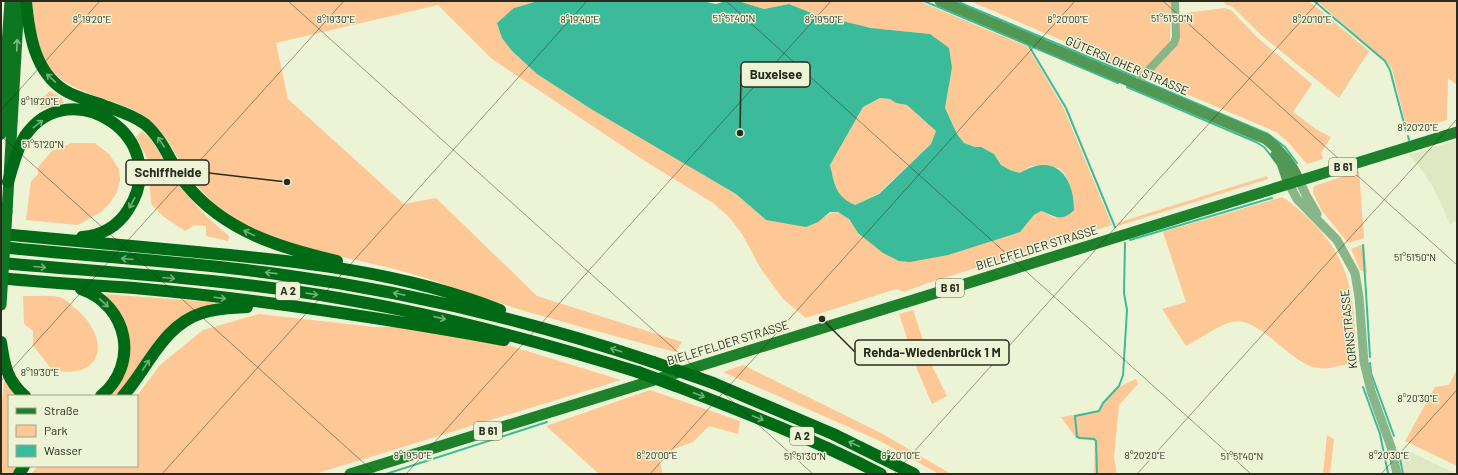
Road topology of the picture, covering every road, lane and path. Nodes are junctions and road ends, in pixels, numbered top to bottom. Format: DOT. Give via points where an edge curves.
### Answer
graph roads {
  1 [pos="10,1"];
  2 [pos="19,1"];
  3 [pos="26,1"];
  4 [pos="940,1"];
  5 [pos="1175,1"];
  6 [pos="1138,85"];
  7 [pos="1457,132"];
  8 [pos="1,134"];
  9 [pos="8,182"];
  10 [pos="1294,182"];
  11 [pos="1,234"];
  12 [pos="48,238"];
  13 [pos="1,248"];
  14 [pos="1,263"];
  15 [pos="1,278"];
  16 [pos="393,278"];
  17 [pos="56,284"];
  18 [pos="1,305"];
  19 [pos="294,307"];
  20 [pos="1,309"];
  21 [pos="546,329"];
  22 [pos="1,342"];
  23 [pos="570,351"];
  24 [pos="24,395"];
  25 [pos="102,395"];
  26 [pos="124,395"];
  27 [pos="354,473"];
  28 [pos="881,474"];
  29 [pos="914,474"];
  30 [pos="1397,474"];
  1 -- 8 [label="highway"];
  9 -- 2 [label="highway, one-way"];
  16 -- 3 [label="highway, one-way" via="263,240 232,225 212,211 184,182 158,139 144,124 128,114 73,94 46,75 31,37"];
  4 -- 6 [label="main road, GÜTERSLOHER STRASSE"];
  5 -- 6 [label="street" via="1174,43 1142,77"];
  6 -- 10 [label="main road, GÜTERSLOHER STRASSE" via="1266,139 1288,160"];
  7 -- 10 [label="main road, BIELEFELDER STRASSE / B 61"];
  9 -- 12 [label="highway, one-way" via="25,136 36,124 56,113 80,110 95,113 116,124 128,137 136,151 140,174 135,199 126,214 115,225 95,235"];
  9 -- 18 [label="highway, bridge"];
  10 -- 27 [label="main road, BIELEFELDER STRASSE / B 61"];
  10 -- 30 [label="street, KORNSTRASSE" via="1343,248 1355,273 1364,362"];
  11 -- 12 [label="highway"];
  12 -- 16 [label="highway" via="243,256"];
  21 -- 13 [label="highway, A 2, one-way" via="422,298 276,273"];
  14 -- 23 [label="highway, A 2, one-way" via="272,288 344,299 490,329"];
  15 -- 17 [label="highway"];
  16 -- 21 [label="highway" via="486,305"];
  17 -- 19 [label="highway, one-way" via="134,288"];
  17 -- 25 [label="highway, one-way" via="80,289 98,297 109,307 121,326 124,341 122,363 113,384"];
  18 -- 20 [label="highway"];
  19 -- 23 [label="highway"];
  26 -- 19 [label="highway, one-way" via="161,344 183,323 201,313 254,306"];
  29 -- 21 [label="highway, A 2, one-way, bridge" via="833,434 713,384 653,362"];
  22 -- 24 [label="highway" via="5,369 12,382"];
  23 -- 28 [label="highway, A 2, one-way, bridge" via="676,386 794,433"];
}
